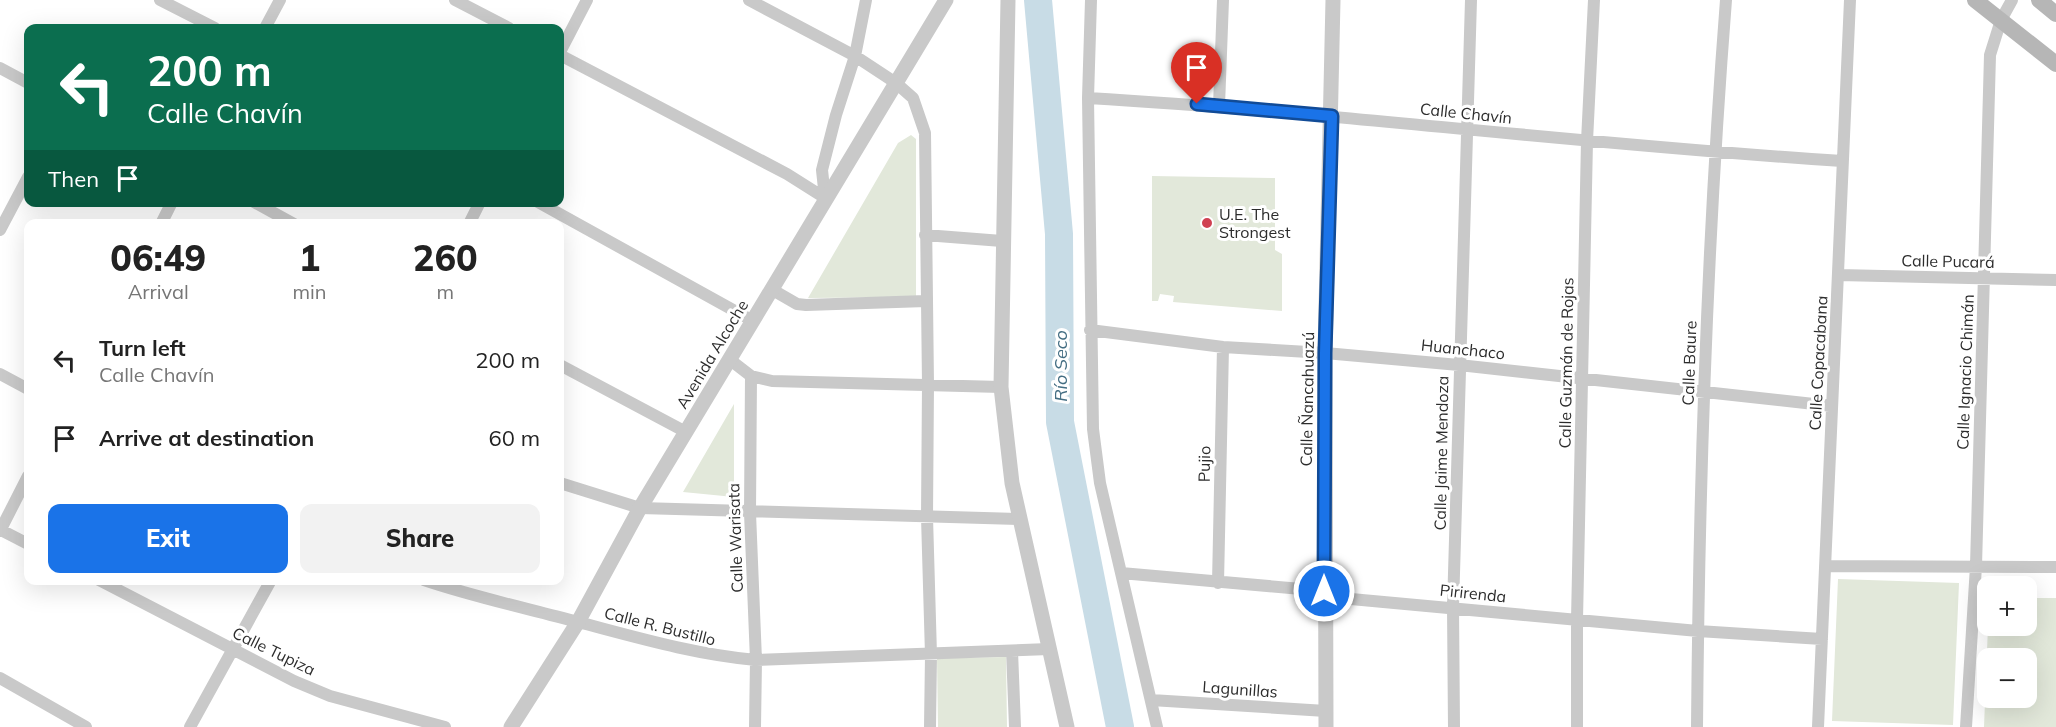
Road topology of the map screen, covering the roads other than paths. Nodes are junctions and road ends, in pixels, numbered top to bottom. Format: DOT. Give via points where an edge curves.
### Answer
graph roads {
  1 [pos="160,0"];
  2 [pos="280,0"];
  3 [pos="455,0"];
  4 [pos="587,0"];
  5 [pos="749,0"];
  6 [pos="866,0"];
  7 [pos="946,0"];
  8 [pos="1008,0"];
  9 [pos="1091,0"];
  10 [pos="1224,0"];
  11 [pos="1333,0"];
  12 [pos="1471,0"];
  13 [pos="1594,0"];
  14 [pos="1726,0"];
  15 [pos="1850,0"];
  16 [pos="1975,0"];
  17 [pos="2012,0"];
  18 [pos="2039,0"];
  19 [pos="2056,14"];
  20 [pos="2001,20"];
  21 [pos="207,24"];
  22 [pos="267,24"];
  23 [pos="501,24"];
  24 [pos="564,46"];
  25 [pos="564,56"];
  26 [pos="855,56"];
  27 [pos="2056,64"];
  28 [pos="0,68"];
  29 [pos="24,81"];
  30 [pos="896,83"];
  31 [pos="1088,98"];
  32 [pos="1219,106"];
  33 [pos="1332,116"];
  34 [pos="1467,129"];
  35 [pos="1587,141"];
  36 [pos="1714,153"];
  37 [pos="1842,161"];
  38 [pos="24,185"];
  39 [pos="825,198"];
  40 [pos="263,207"];
  41 [pos="547,207"];
  42 [pos="285,219"];
  43 [pos="0,230"];
  44 [pos="925,235"];
  45 [pos="1002,240"];
  46 [pos="1839,275"];
  47 [pos="1985,278"];
  48 [pos="2056,280"];
  49 [pos="771,290"];
  50 [pos="926,301"];
  51 [pos="753,321"];
  52 [pos="1090,330"];
  53 [pos="1222,347"];
  54 [pos="1325,353"];
  55 [pos="729,358"];
  56 [pos="1459,365"];
  57 [pos="564,367"];
  58 [pos="0,374"];
  59 [pos="751,376"];
  60 [pos="1582,378"];
  61 [pos="928,384"];
  62 [pos="24,387"];
  63 [pos="1001,387"];
  64 [pos="1704,390"];
  65 [pos="1832,406"];
  66 [pos="686,432"];
  67 [pos="24,484"];
  68 [pos="564,484"];
  69 [pos="640,508"];
  70 [pos="750,513"];
  71 [pos="927,517"];
  72 [pos="1020,519"];
  73 [pos="0,530"];
  74 [pos="24,542"];
  75 [pos="1825,566"];
  76 [pos="1976,566"];
  77 [pos="2056,567"];
  78 [pos="1121,573"];
  79 [pos="1218,583"];
  80 [pos="109,585"];
  81 [pos="268,585"];
  82 [pos="439,585"];
  83 [pos="1324,591"];
  84 [pos="1453,607"];
  85 [pos="1577,620"];
  86 [pos="578,622"];
  87 [pos="1698,631"];
  88 [pos="1822,639"];
  89 [pos="232,649"];
  90 [pos="1049,649"];
  91 [pos="1012,651"];
  92 [pos="932,655"];
  93 [pos="756,660"];
  94 [pos="0,678"];
  95 [pos="1151,700"];
  96 [pos="1326,719"];
  97 [pos="86,727"];
  98 [pos="190,727"];
  99 [pos="445,727"];
  100 [pos="511,727"];
  101 [pos="755,727"];
  102 [pos="930,727"];
  103 [pos="1015,727"];
  104 [pos="1067,727"];
  105 [pos="1157,727"];
  106 [pos="1454,727"];
  107 [pos="1577,727"];
  108 [pos="1697,727"];
  109 [pos="1818,727"];
  110 [pos="1966,727"];
  1 -- 21 [label="street"];
  2 -- 22 [label="street"];
  3 -- 23 [label="street"];
  4 -- 24 [label="street"];
  5 -- 26 [label="street"];
  6 -- 26 [label="street"];
  7 -- 30 [label="street, Avenida Alcoche"];
  8 -- 45 [label="street"];
  9 -- 31 [label="street"];
  10 -- 32 [label="street"];
  11 -- 33 [label="street, Calle Ñancahuazú"];
  12 -- 34 [label="street, Calle Jaime Mendoza"];
  13 -- 35 [label="street, Calle Guzmán de Rojas"];
  14 -- 36 [label="street, Calle Baure"];
  15 -- 37 [label="street, Calle Copacabana"];
  16 -- 20 [label="main road"];
  17 -- 20 [label="street"];
  18 -- 19 [label="main road"];
  20 -- 27 [label="main road"];
  20 -- 47 [label="street, Calle Ignacio Chimán" via="1990,55"];
  25 -- 39 [label="street"];
  26 -- 30 [label="street"];
  26 -- 39 [label="street" via="822,170"];
  28 -- 29 [label="street"];
  30 -- 39 [label="street, Avenida Alcoche"];
  30 -- 44 [label="street" via="914,98 924,133"];
  31 -- 32 [label="street, Calle Chavín"];
  31 -- 52 [label="street"];
  32 -- 33 [label="street, Calle Chavín"];
  33 -- 34 [label="street, Calle Chavín"];
  33 -- 54 [label="street, Calle Ñancahuazú"];
  34 -- 35 [label="street, Calle Chavín"];
  34 -- 56 [label="street, Calle Jaime Mendoza"];
  35 -- 36 [label="street, Calle Chavín"];
  35 -- 60 [label="street, Calle Guzmán de Rojas"];
  36 -- 37 [label="street, Calle Chavín"];
  36 -- 64 [label="street, Calle Baure"];
  37 -- 46 [label="street, Calle Copacabana"];
  38 -- 43 [label="street"];
  39 -- 49 [label="street, Avenida Alcoche"];
  40 -- 42 [label="street"];
  41 -- 51 [label="street"];
  44 -- 45 [label="street"];
  44 -- 50 [label="street"];
  45 -- 63 [label="street"];
  46 -- 47 [label="street, Calle Pucará"];
  46 -- 65 [label="street, Calle Copacabana"];
  47 -- 48 [label="street, Calle Pucará"];
  47 -- 76 [label="street, Calle Ignacio Chimán"];
  49 -- 50 [label="street" via="796,304 806,305"];
  49 -- 51 [label="street, Avenida Alcoche"];
  50 -- 61 [label="street"];
  51 -- 55 [label="street, Avenida Alcoche"];
  52 -- 53 [label="street, Huanchaco"];
  52 -- 78 [label="street" via="1093,429 1100,483"];
  53 -- 54 [label="street, Huanchaco"];
  53 -- 79 [label="street, Pujio"];
  54 -- 56 [label="street, Huanchaco"];
  54 -- 83 [label="street, Calle Ñancahuazú"];
  55 -- 59 [label="street"];
  55 -- 66 [label="street, Avenida Alcoche"];
  56 -- 60 [label="street, Huanchaco"];
  56 -- 84 [label="street, Calle Jaime Mendoza"];
  57 -- 66 [label="street"];
  58 -- 62 [label="street"];
  59 -- 61 [label="street" via="772,381"];
  59 -- 70 [label="street, Calle Warisata"];
  60 -- 64 [label="street, Huanchaco"];
  60 -- 85 [label="street, Calle Guzmán de Rojas"];
  61 -- 63 [label="street"];
  61 -- 71 [label="street"];
  63 -- 72 [label="street" via="1011,483"];
  64 -- 65 [label="street, Huanchaco"];
  64 -- 87 [label="street, Calle Baure"];
  65 -- 75 [label="street, Calle Copacabana"];
  66 -- 69 [label="street, Avenida Alcoche"];
  67 -- 73 [label="street"];
  68 -- 69 [label="street"];
  69 -- 70 [label="street"];
  69 -- 86 [label="street, Avenida Alcoche"];
  70 -- 71 [label="street"];
  70 -- 93 [label="street, Calle Warisata"];
  71 -- 72 [label="street"];
  71 -- 92 [label="street"];
  72 -- 90 [label="street"];
  73 -- 74 [label="street"];
  75 -- 76 [label="street"];
  75 -- 88 [label="street, Calle Copacabana"];
  76 -- 77 [label="street"];
  76 -- 110 [label="street, Calle Ignacio Chimán"];
  78 -- 79 [label="street, Pirirenda"];
  78 -- 95 [label="street"];
  79 -- 83 [label="street, Pirirenda"];
  80 -- 89 [label="street, Calle Tupiza"];
  81 -- 89 [label="street"];
  82 -- 86 [label="street, Calle R. Bustillo"];
  83 -- 84 [label="street, Pirirenda" via="1351,599"];
  83 -- 96 [label="street, Calle Ñancahuazú"];
  84 -- 85 [label="street, Pirirenda"];
  84 -- 106 [label="street, Calle Jaime Mendoza"];
  85 -- 87 [label="street, Pirirenda"];
  85 -- 107 [label="street, Calle Guzmán de Rojas"];
  86 -- 93 [label="street, Calle R. Bustillo" via="664,647"];
  86 -- 100 [label="street, Avenida Alcoche"];
  87 -- 88 [label="street, Pirirenda"];
  87 -- 108 [label="street, Calle Baure"];
  88 -- 109 [label="street, Calle Copacabana"];
  89 -- 98 [label="street"];
  89 -- 99 [label="street, Calle Tupiza" via="330,696"];
  90 -- 91 [label="street, Calle R. Bustillo"];
  90 -- 104 [label="street"];
  91 -- 92 [label="street, Calle R. Bustillo"];
  91 -- 103 [label="street"];
  92 -- 93 [label="street, Calle R. Bustillo"];
  92 -- 102 [label="street"];
  93 -- 101 [label="street, Calle Warisata"];
  94 -- 97 [label="street"];
  95 -- 96 [label="street, Lagunillas"];
  95 -- 105 [label="street"];
}
